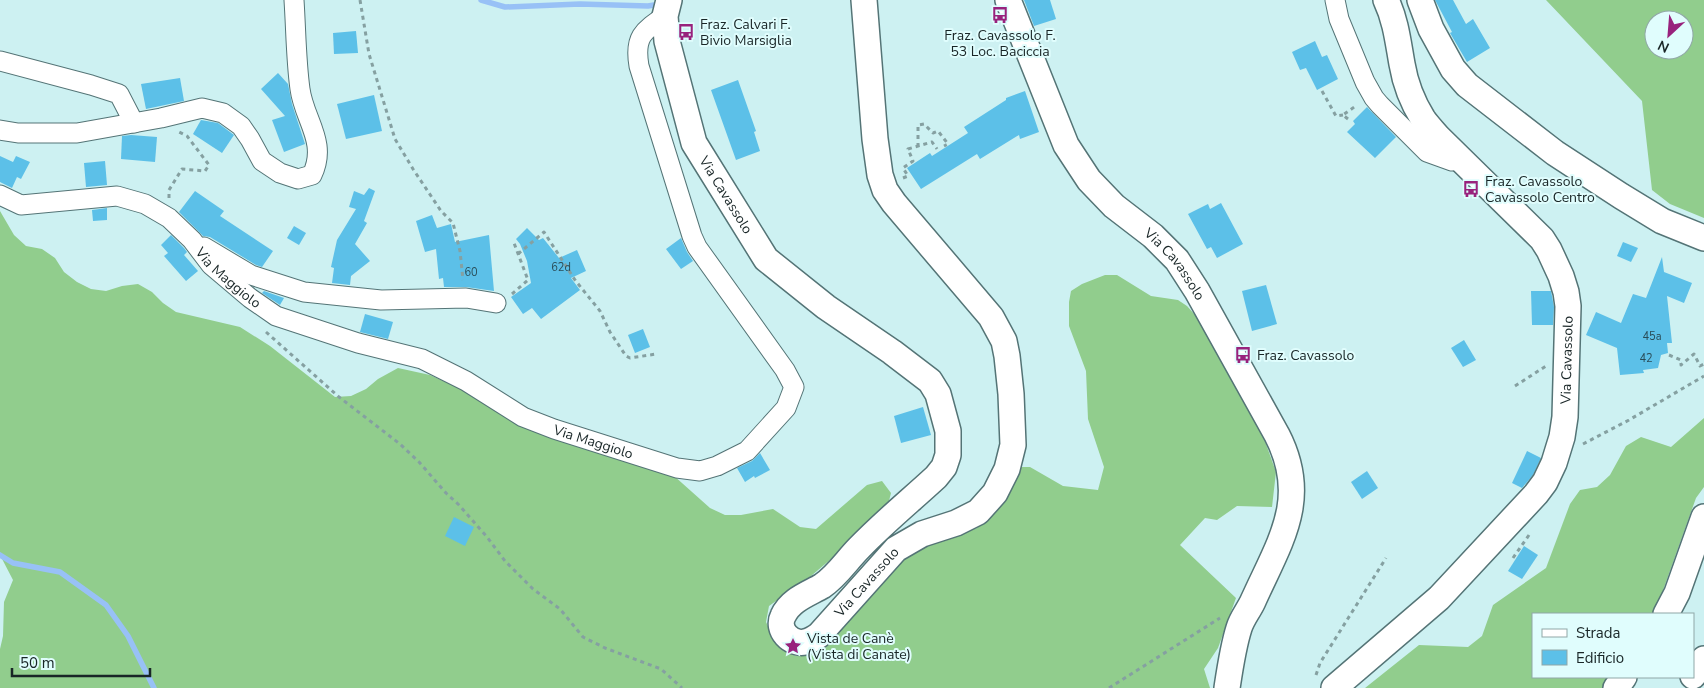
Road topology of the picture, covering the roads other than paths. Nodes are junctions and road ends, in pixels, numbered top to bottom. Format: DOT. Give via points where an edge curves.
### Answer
graph roads {
  1 [pos="294,0"];
  2 [pos="864,0"];
  3 [pos="1008,0"];
  4 [pos="1335,0"];
  5 [pos="1386,0"];
  6 [pos="1420,0"];
  7 [pos="667,10"];
  8 [pos="0,61"];
  9 [pos="134,123"];
  10 [pos="0,130"];
  11 [pos="1459,158"];
  12 [pos="0,195"];
  13 [pos="1704,238"];
  14 [pos="192,240"];
  15 [pos="496,303"];
  16 [pos="1704,517"];
  17 [pos="1666,613"];
  18 [pos="1704,659"];
  19 [pos="1694,674"];
  20 [pos="1324,685"];
  21 [pos="1227,688"];
  1 -- 9 [label="street" via="300,91 317,147 318,163 312,175 298,179 280,173 262,161 241,126 223,113 202,108"];
  2 -- 7 [label="main road, Via Cavassolo" via="874,140 880,176 894,203 991,317 1004,340 1013,444 1007,469 995,494 978,512 922,534 896,549 819,635 805,642 790,640 783,632 783,616 797,600 823,585 840,570 859,548 936,477 944,468 948,455 948,431 938,394 930,382 826,307 766,258 694,143 667,41"];
  3 -- 21 [label="main road, Via Cavassolo" via="1066,145 1088,180 1177,260 1202,299 1286,455 1292,489 1290,512 1278,546 1240,626"];
  4 -- 11 [label="street" via="1339,19 1365,82 1380,105 1427,152 1452,161"];
  5 -- 11 [label="main road, Via Cavassolo" via="1412,96 1423,119"];
  6 -- 13 [label="main road" via="1431,30 1453,69 1467,85 1555,154 1612,191 1662,222"];
  7 -- 14 [label="street, Via Maggiolo" via="641,35 637,52 692,236 794,387 786,408 747,451 717,466 700,472 677,468 554,430 522,417 466,381 422,359 358,343 276,316 211,265"];
  8 -- 9 [label="street" via="119,94"];
  9 -- 10 [label="street" via="77,133"];
  11 -- 20 [label="main road, Via Cavassolo" via="1542,239 1561,276 1568,306 1562,437 1554,463 1536,494 1439,598"];
  12 -- 14 [label="street, Via Maggiolo" via="21,205 118,196 145,204 169,218"];
  14 -- 15 [label="street" via="251,275 304,292 381,300 466,298"];
  16 -- 17 [label="main road"];
  18 -- 19 [label="main road"];
}
